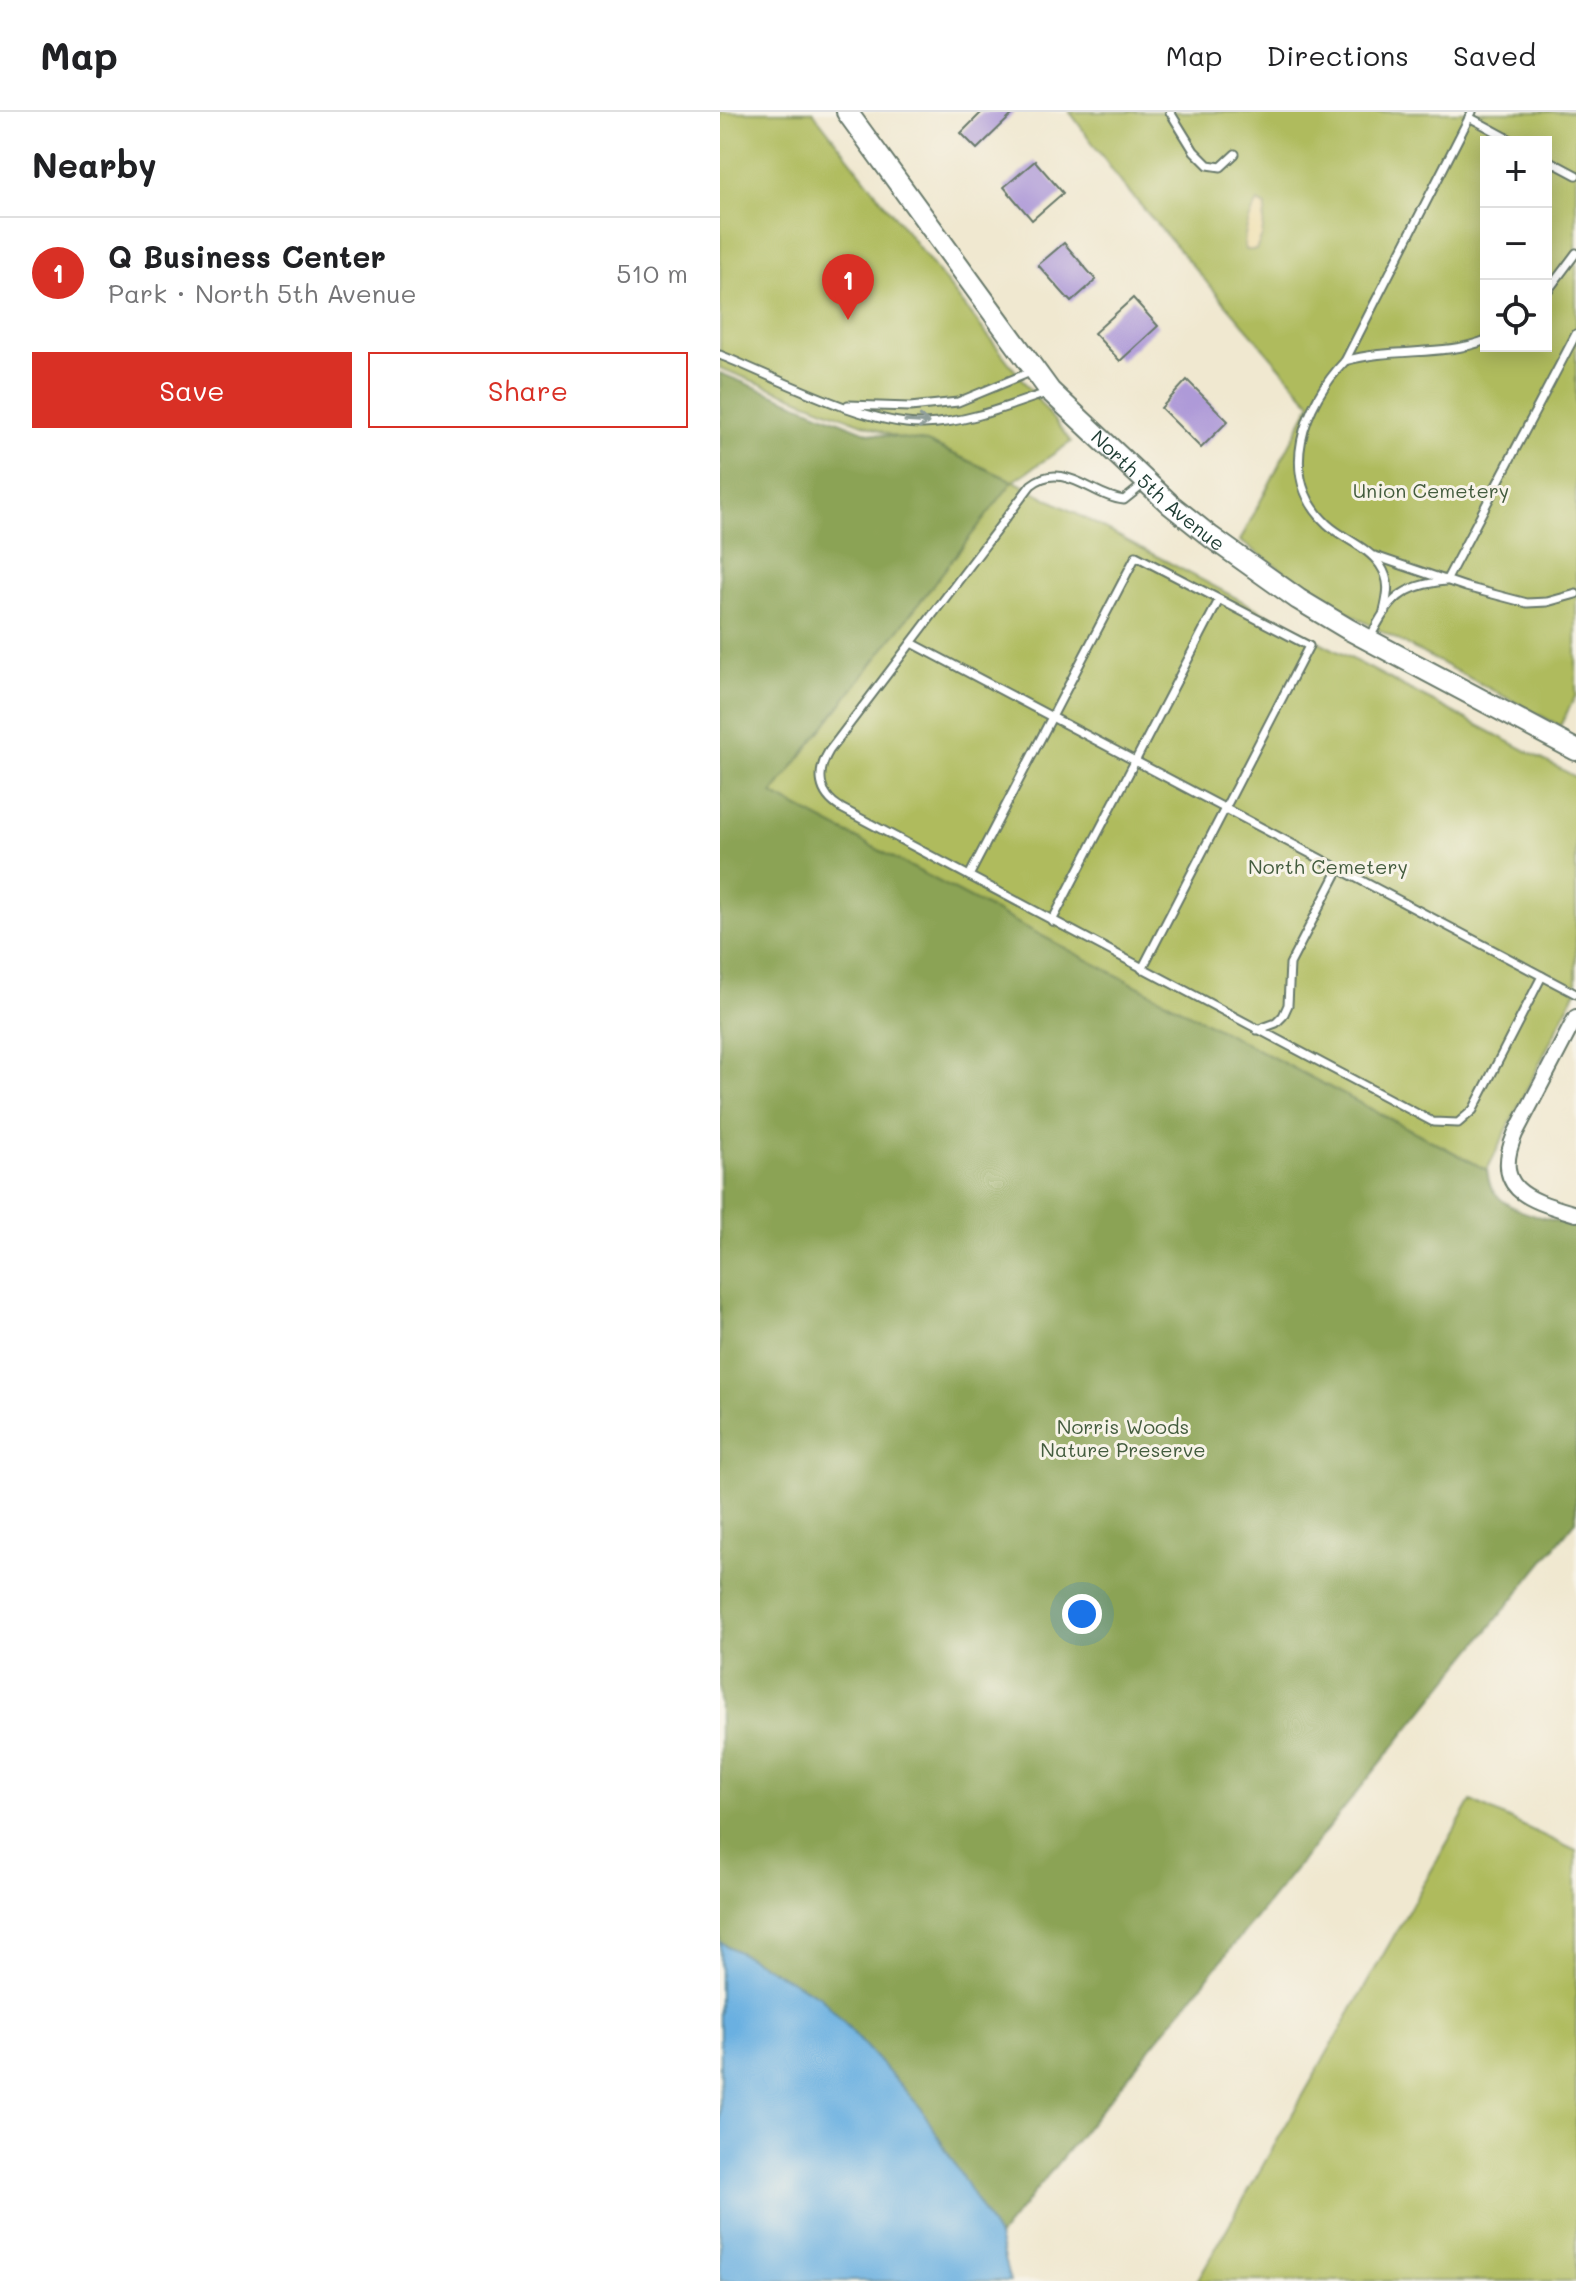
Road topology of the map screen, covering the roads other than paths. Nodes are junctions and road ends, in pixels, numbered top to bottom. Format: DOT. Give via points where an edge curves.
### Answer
graph roads {
  1 [pos="847,112"];
  2 [pos="1170,112"];
  3 [pos="1471,115"];
  4 [pos="1505,136"];
  5 [pos="1235,154"];
  6 [pos="1552,162"];
  7 [pos="1576,175"];
  8 [pos="1576,253"];
  9 [pos="1552,285"];
  10 [pos="1576,334"];
  11 [pos="1480,342"];
  12 [pos="720,355"];
  13 [pos="1345,361"];
  14 [pos="1034,370"];
  15 [pos="1050,391"];
  16 [pos="841,405"];
  17 [pos="1146,482"];
  18 [pos="1373,556"];
  19 [pos="1446,581"];
  20 [pos="1576,594"];
  21 [pos="1219,600"];
  22 [pos="1384,611"];
  23 [pos="1369,640"];
  24 [pos="912,643"];
  25 [pos="1053,717"];
  26 [pos="1576,750"];
  27 [pos="1136,761"];
  28 [pos="1226,809"];
  29 [pos="1339,869"];
  30 [pos="969,876"];
  31 [pos="1052,921"];
  32 [pos="1142,969"];
  33 [pos="1542,976"];
  34 [pos="1576,994"];
  35 [pos="1576,1017"];
  36 [pos="1257,1030"];
  37 [pos="1576,1214"];
  1 -- 14 [label="main road, North 5th Avenue"];
  2 -- 5 [label="lane" via="1208,165 1221,167"];
  3 -- 4 [label="lane"];
  3 -- 13 [label="lane"];
  6 -- 7 [label="lane"];
  8 -- 9 [label="lane"];
  10 -- 19 [label="lane"];
  11 -- 13 [label="lane"];
  12 -- 16 [label="lane"];
  13 -- 18 [label="lane" via="1303,429 1299,473 1317,514"];
  14 -- 15 [label="main road, North 5th Avenue"];
  14 -- 16 [label="lane" via="958,402"];
  16 -- 15 [label="lane, one-way" via="866,415 922,424 967,418"];
  15 -- 17 [label="main road, North 5th Avenue"];
  17 -- 23 [label="main road, North 5th Avenue" via="1255,569"];
  17 -- 24 [label="lane" via="1130,498 1119,500 1066,477 1038,480"];
  18 -- 19 [label="lane"];
  18 -- 22 [label="lane" via="1388,582"];
  19 -- 20 [label="lane" via="1527,603"];
  19 -- 22 [label="lane" via="1414,586"];
  21 -- 25 [label="lane" via="1136,556"];
  21 -- 27 [label="lane"];
  21 -- 28 [label="lane" via="1309,646"];
  22 -- 23 [label="lane"];
  23 -- 26 [label="main road, North 5th Avenue"];
  24 -- 25 [label="lane"];
  24 -- 30 [label="lane" via="829,751 821,769 822,787 841,808"];
  25 -- 27 [label="lane"];
  25 -- 30 [label="lane"];
  27 -- 28 [label="lane"];
  27 -- 31 [label="lane"];
  28 -- 29 [label="lane"];
  28 -- 32 [label="lane"];
  29 -- 33 [label="lane"];
  29 -- 36 [label="lane" via="1290,964 1283,1016"];
  30 -- 31 [label="lane"];
  31 -- 32 [label="lane"];
  32 -- 36 [label="lane"];
  33 -- 34 [label="lane"];
  33 -- 36 [label="lane" via="1473,1110 1458,1123 1422,1118"];
  35 -- 37 [label="street" via="1515,1134 1506,1168 1511,1182 1531,1200"];
}
